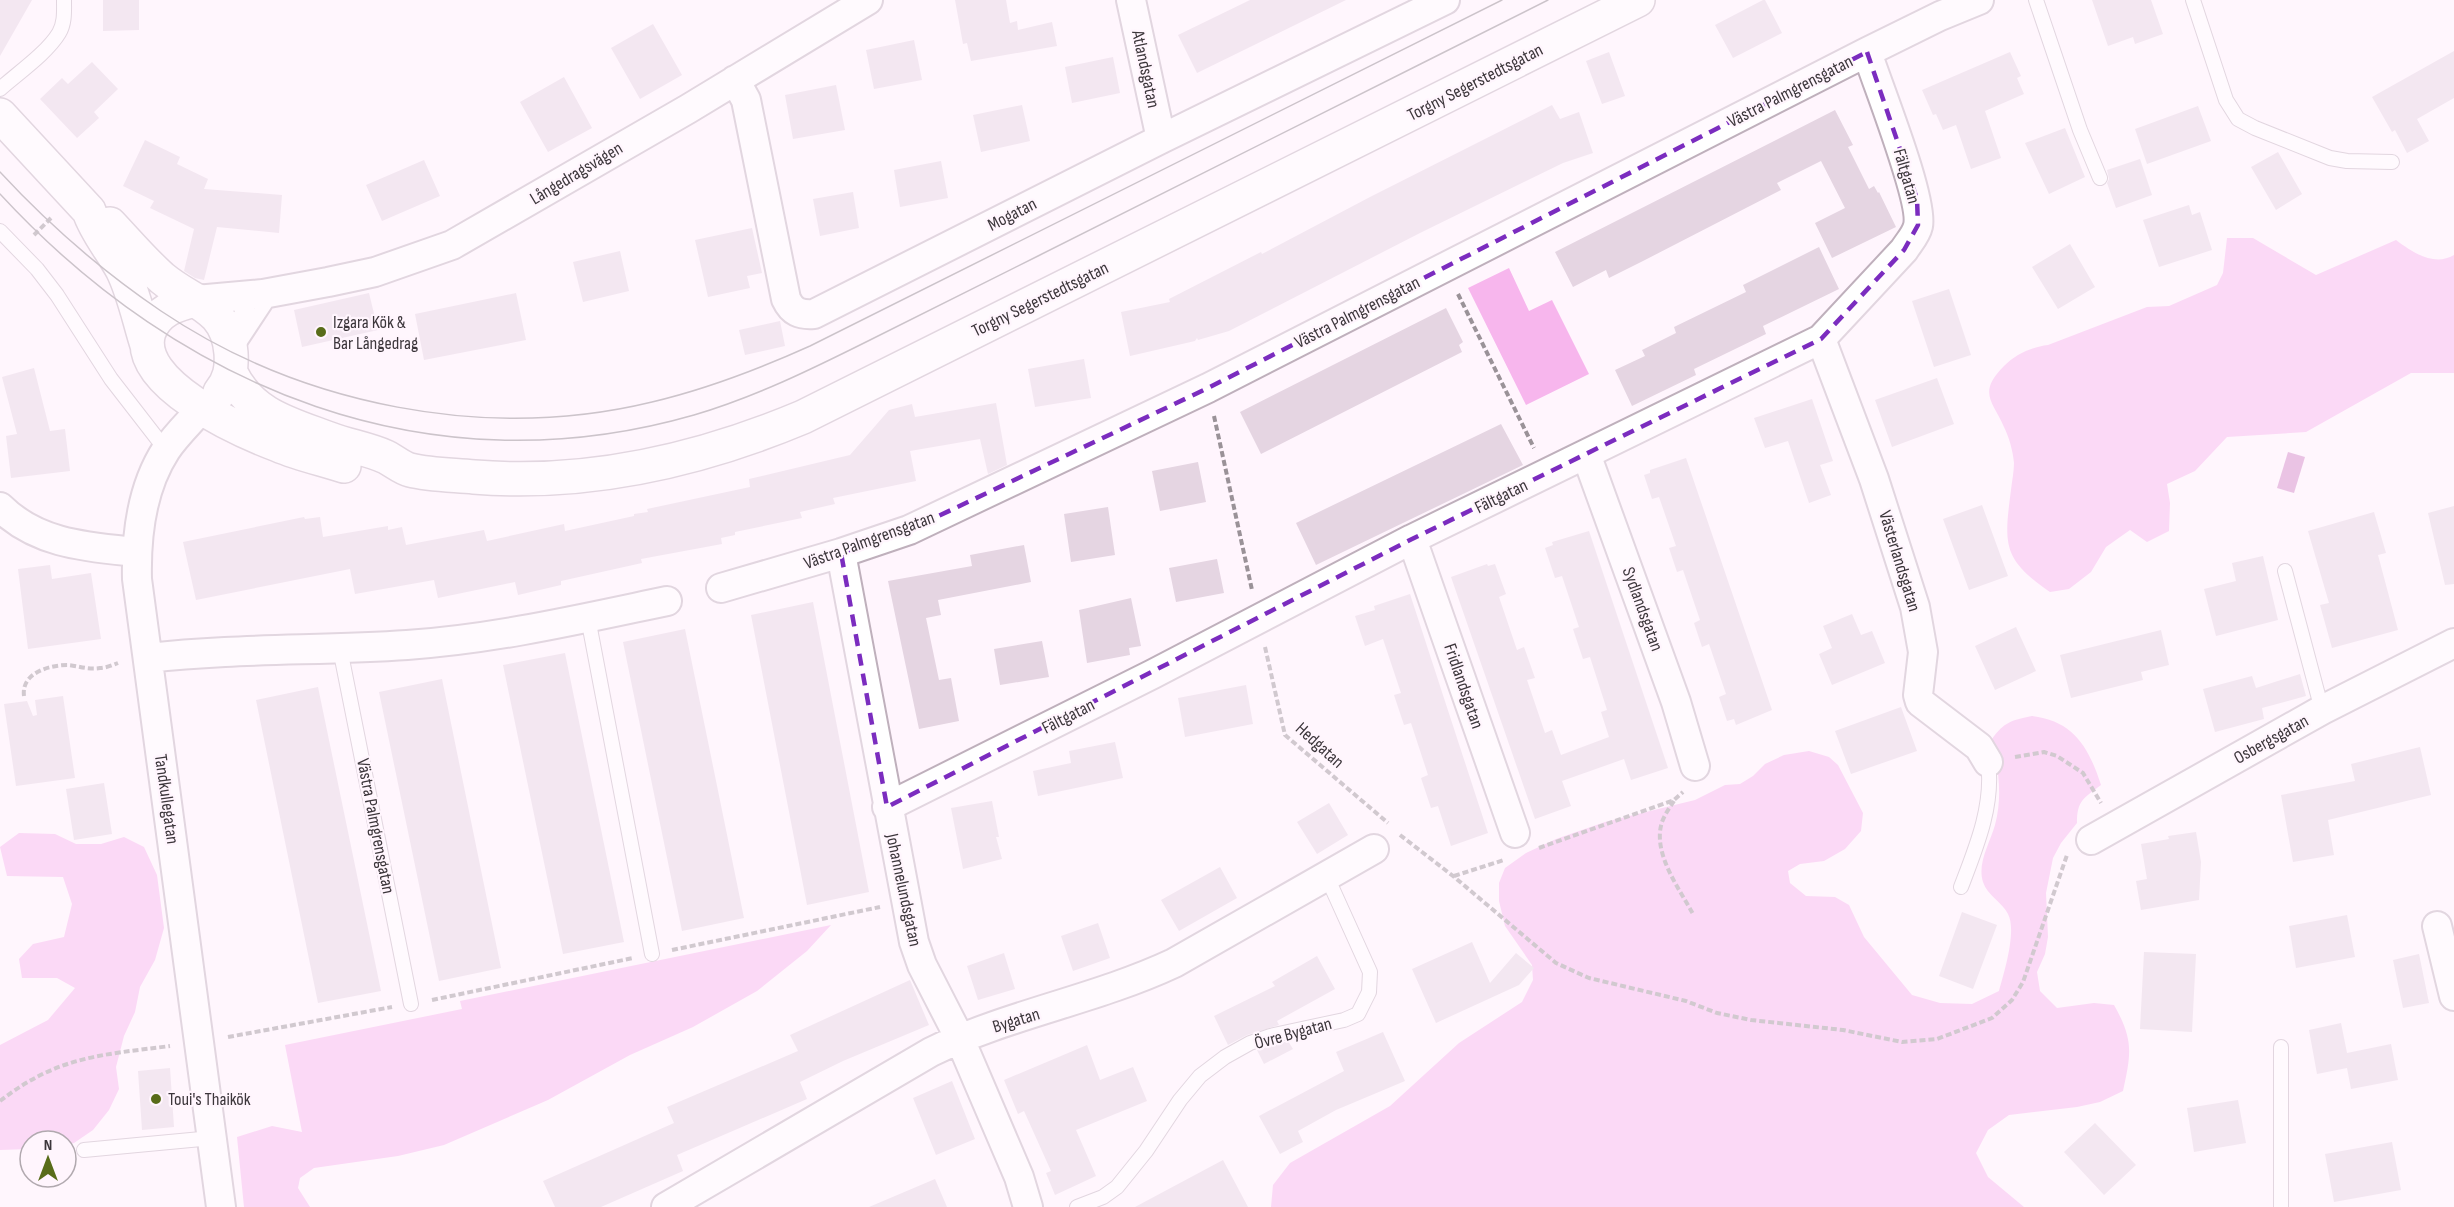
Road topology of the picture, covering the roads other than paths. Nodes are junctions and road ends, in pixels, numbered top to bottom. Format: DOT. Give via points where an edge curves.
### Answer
graph roads {
  1 [pos="64,0"];
  2 [pos="868,0"];
  3 [pos="1131,0"];
  4 [pos="1445,0"];
  5 [pos="1638,0"];
  6 [pos="1980,0"];
  7 [pos="2036,0"];
  8 [pos="2193,0"];
  9 [pos="1867,52"];
  10 [pos="735,80"];
  11 [pos="0,89"];
  12 [pos="0,116"];
  13 [pos="1161,139"];
  14 [pos="2392,162"];
  15 [pos="2100,178"];
  16 [pos="89,211"];
  17 [pos="0,231"];
  18 [pos="263,294"];
  19 [pos="196,300"];
  20 [pos="1821,339"];
  21 [pos="147,345"];
  22 [pos="231,359"];
  23 [pos="202,408"];
  24 [pos="166,450"];
  25 [pos="1586,454"];
  26 [pos="409,470"];
  27 [pos="0,507"];
  28 [pos="1412,539"];
  29 [pos="136,552"];
  30 [pos="841,554"];
  31 [pos="2285,571"];
  32 [pos="720,588"];
  33 [pos="667,601"];
  34 [pos="588,618"];
  35 [pos="2454,643"];
  36 [pos="340,649"];
  37 [pos="149,658"];
  38 [pos="2322,710"];
  39 [pos="1988,762"];
  40 [pos="1695,766"];
  41 [pos="887,807"];
  42 [pos="2091,840"];
  43 [pos="1526,841"];
  44 [pos="1374,849"];
  45 [pos="1327,877"];
  46 [pos="1961,887"];
  47 [pos="2437,926"];
  48 [pos="652,954"];
  49 [pos="2454,996"];
  50 [pos="411,1004"];
  51 [pos="959,1038"];
  52 [pos="2282,1047"];
  53 [pos="212,1138"];
  54 [pos="84,1150"];
  55 [pos="221,1207"];
  56 [pos="666,1207"];
  57 [pos="1028,1207"];
  58 [pos="1077,1207"];
  59 [pos="2281,1207"];
  1 -- 11 [label="lane" via="60,31"];
  2 -- 10 [label="street, Långedragsvägen"];
  3 -- 13 [label="street, Atlandsgatan"];
  4 -- 13 [label="street, Mogatan"];
  5 -- 26 [label="street, Torgny Segerstedtsgatan" via="813,412 753,438 651,466 592,475 504,479"];
  6 -- 9 [label="street, Västra Palmgrensgatan"];
  7 -- 15 [label="lane"];
  8 -- 14 [label="lane" via="2226,100 2238,119 2330,158"];
  9 -- 20 [label="street, Fältgatan" via="1917,199 1918,225 1904,250"];
  9 -- 30 [label="street, Västra Palmgrensgatan" via="1208,388 909,530"];
  10 -- 13 [label="street, Mogatan" via="746,100 786,299 796,313 806,315"];
  10 -- 18 [label="street, Långedragsvägen" via="452,245 375,272"];
  12 -- 16 [label="street"];
  16 -- 19 [label="street, Torgny Segerstedtsgatan" via="104,217 162,278"];
  16 -- 21 [label="street, Torgny Segerstedtsgatan" via="131,290"];
  17 -- 24 [label="lane" via="57,295 111,379"];
  18 -- 19 [label="street, Långedragsvägen"];
  18 -- 22 [label="street"];
  19 -- 21 [label="street" via="173,306 157,318"];
  19 -- 22 [label="street, Torgny Segerstedtsgatan" via="218,316 226,330"];
  20 -- 25 [label="street, Fältgatan"];
  20 -- 39 [label="street, Västerlandsgatan" via="1874,479 1915,607 1923,652 1920,702 1979,747"];
  21 -- 23 [label="street, Torgny Segerstedtsgatan" via="153,363 168,382"];
  22 -- 23 [label="street" via="225,386"];
  22 -- 26 [label="street, Torgny Segerstedtsgatan" via="238,388 249,401 281,421 386,457"];
  23 -- 24 [label="street, Tandkullegatan"];
  23 -- 26 [label="street, Torgny Segerstedtsgatan" via="279,446 351,468 392,475"];
  24 -- 29 [label="street, Tandkullegatan" via="147,497"];
  25 -- 28 [label="street, Fältgatan"];
  25 -- 40 [label="street, Sydlandsgatan" via="1676,702"];
  27 -- 29 [label="street" via="22,524 59,541"];
  28 -- 41 [label="street, Fältgatan"];
  28 -- 43 [label="street, Fridlandsgatan"];
  29 -- 37 [label="street, Tandkullegatan"];
  30 -- 32 [label="street, Västra Palmgrensgatan"];
  30 -- 41 [label="street, Johannelundsgatan"];
  31 -- 38 [label="lane"];
  33 -- 34 [label="street"];
  34 -- 36 [label="street" via="481,637"];
  34 -- 48 [label="lane"];
  35 -- 38 [label="street, Osbergsgatan"];
  36 -- 37 [label="street"];
  36 -- 50 [label="lane, Västra Palmgrensgatan"];
  37 -- 53 [label="street, Tandkullegatan"];
  38 -- 42 [label="street, Osbergsgatan"];
  39 -- 46 [label="lane" via="1982,828"];
  41 -- 51 [label="street, Johannelundsgatan" via="921,965"];
  44 -- 45 [label="street, Bygatan"];
  45 -- 51 [label="street, Bygatan" via="1149,975"];
  45 -- 58 [label="lane, Övre Bygatan" via="1370,972 1369,992 1358,1014 1270,1036 1225,1057 1200,1076 1180,1100 1117,1187"];
  47 -- 49 [label="street"];
  51 -- 56 [label="street, Bygatan"];
  51 -- 57 [label="street, Johannelundsgatan" via="1019,1177"];
  52 -- 59 [label="lane"];
  53 -- 54 [label="lane"];
  53 -- 55 [label="street, Tandkullegatan"];
}
